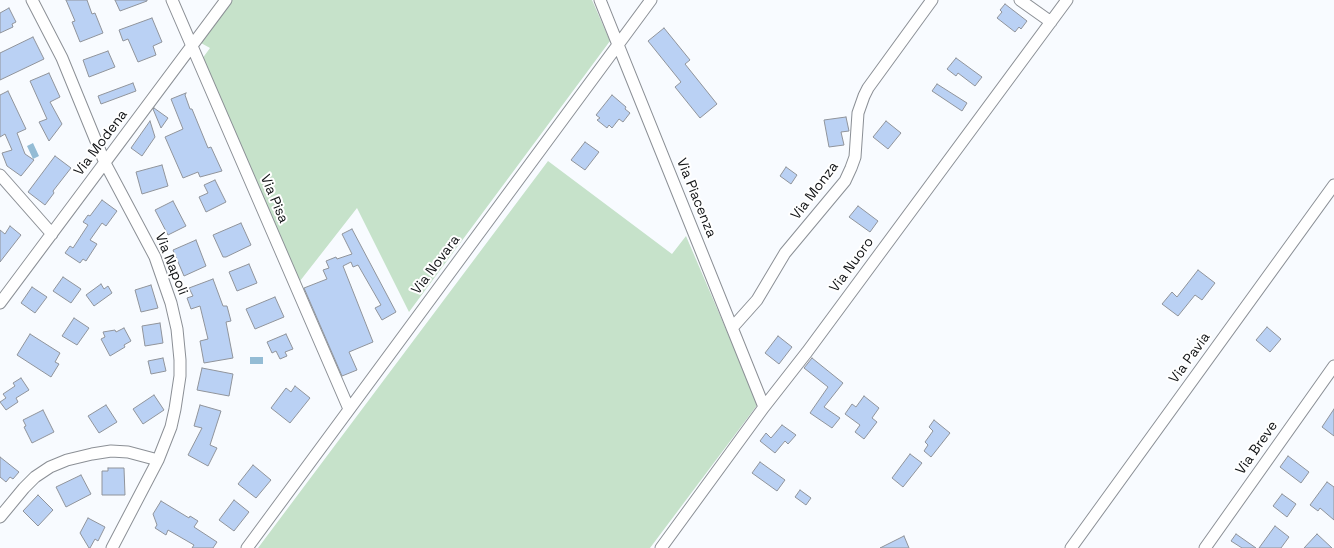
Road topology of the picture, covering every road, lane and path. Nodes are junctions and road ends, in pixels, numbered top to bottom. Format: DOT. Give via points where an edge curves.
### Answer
graph roads {
  1 [pos="32,0"];
  2 [pos="172,0"];
  3 [pos="226,0"];
  4 [pos="600,0"];
  5 [pos="650,0"];
  6 [pos="932,0"];
  7 [pos="1020,0"];
  8 [pos="1067,0"];
  9 [pos="1051,22"];
  10 [pos="618,44"];
  11 [pos="192,46"];
  12 [pos="105,163"];
  13 [pos="0,175"];
  14 [pos="1334,185"];
  15 [pos="52,234"];
  16 [pos="0,303"];
  17 [pos="732,328"];
  18 [pos="1334,366"];
  19 [pos="764,407"];
  20 [pos="349,409"];
  21 [pos="158,460"];
  22 [pos="0,517"];
  23 [pos="112,548"];
  24 [pos="246,548"];
  25 [pos="661,548"];
  26 [pos="1071,548"];
  27 [pos="1205,548"];
  1 -- 12 [label="street, Via Napoli" via="62,58"];
  2 -- 11 [label="street, Via Pisa"];
  3 -- 11 [label="street, Via Modena"];
  4 -- 10 [label="street, Via Piacenza"];
  5 -- 10 [label="street, Via Novara"];
  6 -- 17 [label="street, Via Monza" via="864,96 858,113 855,157 845,181 786,253 757,300"];
  7 -- 9 [label="street"];
  8 -- 9 [label="street, Via Nuoro"];
  9 -- 19 [label="street, Via Nuoro"];
  10 -- 17 [label="street, Via Piacenza"];
  10 -- 20 [label="street, Via Novara"];
  11 -- 12 [label="street, Via Modena"];
  11 -- 20 [label="street, Via Pisa"];
  12 -- 15 [label="street, Via Modena"];
  12 -- 21 [label="street, Via Napoli" via="155,258 176,320 180,360 179,385 171,427"];
  13 -- 15 [label="street"];
  14 -- 26 [label="street, Via Pavia"];
  15 -- 16 [label="street, Via Modena"];
  17 -- 19 [label="street, Via Piacenza"];
  18 -- 27 [label="street, Via Breve"];
  19 -- 25 [label="street, Via Nuoro"];
  20 -- 24 [label="street, Via Novara"];
  21 -- 22 [label="street" via="128,452 111,451 67,460 35,477"];
  21 -- 23 [label="street, Via Napoli"];
}
